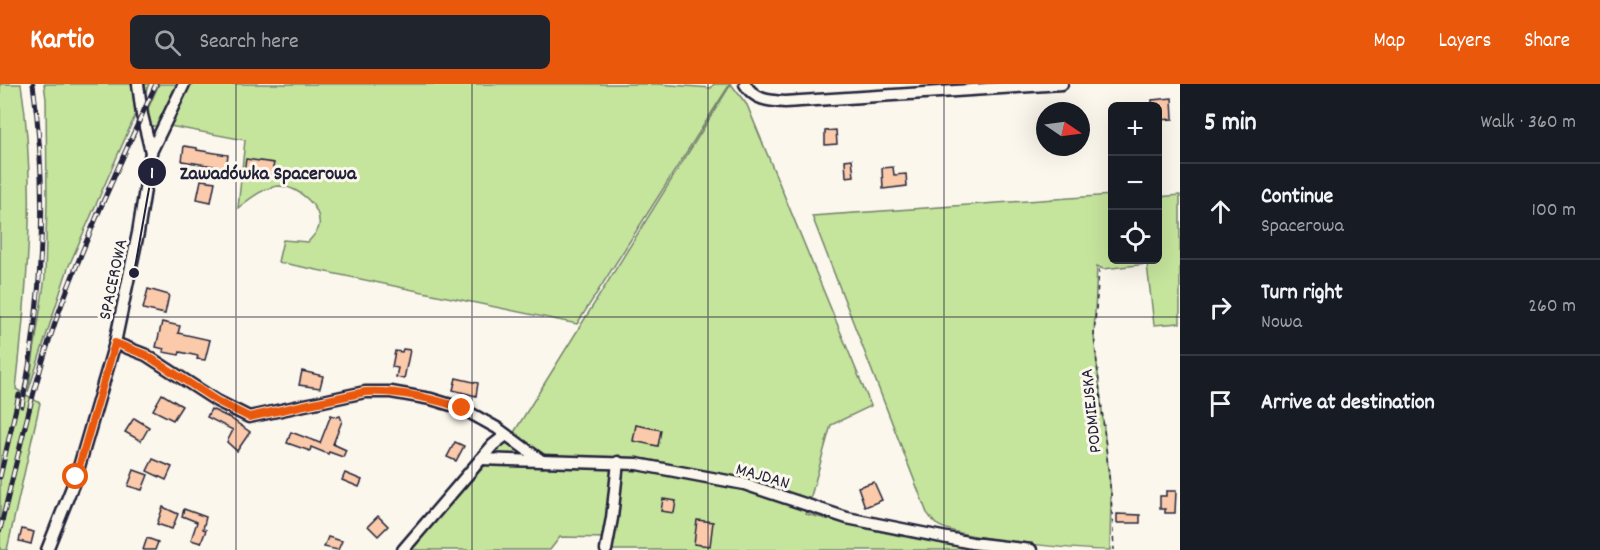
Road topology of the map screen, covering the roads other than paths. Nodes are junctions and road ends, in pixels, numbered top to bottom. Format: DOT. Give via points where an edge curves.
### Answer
graph roads {
  1 [pos="138,84"];
  2 [pos="184,84"];
  3 [pos="1062,84"];
  4 [pos="999,86"];
  5 [pos="747,88"];
  6 [pos="912,88"];
  7 [pos="151,152"];
  8 [pos="115,343"];
  9 [pos="507,435"];
  10 [pos="481,459"];
  11 [pos="542,461"];
  12 [pos="618,462"];
  13 [pos="47,550"];
  14 [pos="403,550"];
  15 [pos="606,550"];
  16 [pos="1032,550"];
  1 -- 7 [label="street"];
  2 -- 7 [label="street, SPACEROWA"];
  3 -- 4 [label="street"];
  4 -- 6 [label="street"];
  5 -- 6 [label="street" via="765,100 785,102"];
  7 -- 8 [label="street, SPACEROWA"];
  8 -- 9 [label="street" via="146,355 249,417 378,391 462,408"];
  8 -- 13 [label="street, SPACEROWA" via="76,477"];
  9 -- 10 [label="street"];
  9 -- 11 [label="street"];
  10 -- 11 [label="street, MAJDAN"];
  10 -- 14 [label="street"];
  11 -- 12 [label="street, MAJDAN"];
  12 -- 15 [label="street"];
  12 -- 16 [label="street, MAJDAN" via="744,484 847,518 972,543"];
}
